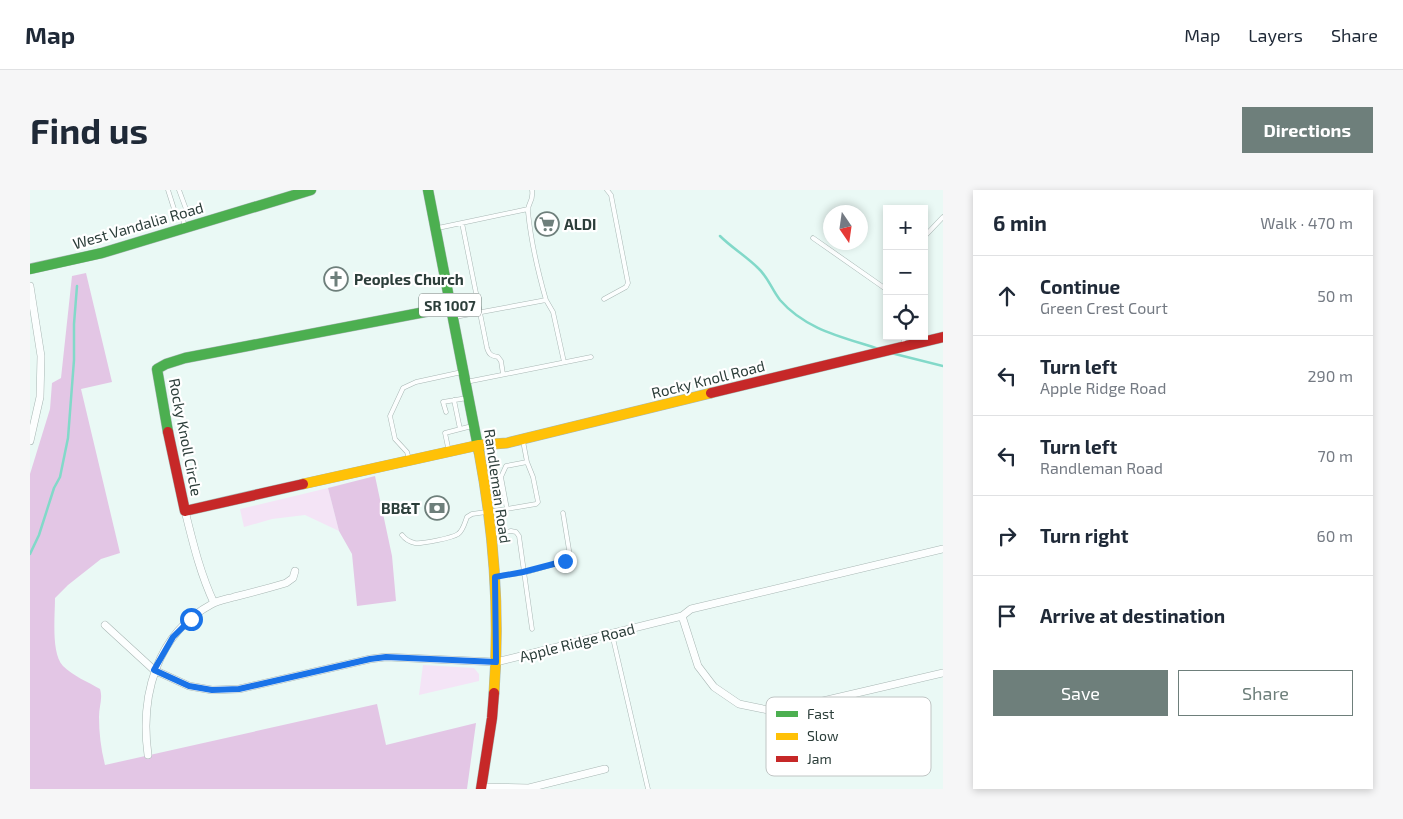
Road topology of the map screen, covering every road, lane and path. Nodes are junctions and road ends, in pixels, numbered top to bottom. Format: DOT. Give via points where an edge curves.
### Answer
graph roads {
  1 [pos="168,190"];
  2 [pos="180,190"];
  3 [pos="311,190"];
  4 [pos="428,190"];
  5 [pos="532,190"];
  6 [pos="607,190"];
  7 [pos="528,209"];
  8 [pos="943,217"];
  9 [pos="462,223"];
  10 [pos="184,224"];
  11 [pos="435,229"];
  12 [pos="928,233"];
  13 [pos="813,238"];
  14 [pos="30,269"];
  15 [pos="30,286"];
  16 [pos="883,287"];
  17 [pos="604,299"];
  18 [pos="546,300"];
  19 [pos="452,312"];
  20 [pos="480,312"];
  21 [pos="943,337"];
  22 [pos="903,341"];
  23 [pos="591,357"];
  24 [pos="564,362"];
  25 [pos="464,371"];
  26 [pos="503,374"];
  27 [pos="466,382"];
  28 [pos="469,398"];
  29 [pos="454,400"];
  30 [pos="446,412"];
  31 [pos="475,425"];
  32 [pos="449,426"];
  33 [pos="460,429"];
  34 [pos="449,432"];
  35 [pos="523,439"];
  36 [pos="30,441"];
  37 [pos="479,445"];
  38 [pos="449,452"];
  39 [pos="409,461"];
  40 [pos="526,462"];
  41 [pos="507,509"];
  42 [pos="185,511"];
  43 [pos="489,511"];
  44 [pos="563,513"];
  45 [pos="491,534"];
  46 [pos="402,535"];
  47 [pos="943,549"];
  48 [pos="295,571"];
  49 [pos="523,572"];
  50 [pos="495,577"];
  51 [pos="214,603"];
  52 [pos="682,616"];
  53 [pos="105,625"];
  54 [pos="532,629"];
  55 [pos="612,634"];
  56 [pos="496,662"];
  57 [pos="154,670"];
  58 [pos="943,673"];
  59 [pos="840,697"];
  60 [pos="766,710"];
  61 [pos="148,755"];
  62 [pos="605,769"];
  63 [pos="482,788"];
  64 [pos="648,789"];
  1 -- 10 [label="lane" via="175,212"];
  2 -- 10 [label="lane" via="186,209"];
  3 -- 10 [label="street, West Vandalia Road"];
  4 -- 11 [label="street, Randleman Road / SR 1007"];
  5 -- 7 [label="lane" via="533,198"];
  6 -- 17 [label="lane" via="611,195 628,283"];
  7 -- 9 [label="lane"];
  7 -- 18 [label="lane"];
  8 -- 12 [label="lane"];
  9 -- 11 [label="lane"];
  9 -- 20 [label="lane"];
  10 -- 14 [label="street, West Vandalia Road" via="102,253"];
  11 -- 19 [label="street, Randleman Road / SR 1007"];
  13 -- 16 [label="lane"];
  15 -- 36 [label="street" via="41,356 40,397"];
  18 -- 20 [label="lane"];
  18 -- 24 [label="lane" via="553,312"];
  19 -- 20 [label="lane"];
  19 -- 25 [label="street, Randleman Road / SR 1007"];
  19 -- 42 [label="street, Rocky Knoll Circle" via="185,358 157,369"];
  20 -- 26 [label="lane" via="488,354 501,361"];
  21 -- 22 [label="street, Rocky Knoll Road"];
  22 -- 35 [label="street, Rocky Knoll Road"];
  23 -- 24 [label="lane"];
  24 -- 26 [label="lane"];
  25 -- 27 [label="street, Randleman Road / SR 1007"];
  25 -- 39 [label="lane" via="402,388 390,416 395,439 407,452"];
  26 -- 27 [label="lane"];
  27 -- 28 [label="street, Randleman Road / SR 1007"];
  28 -- 29 [label="lane"];
  28 -- 31 [label="street, Randleman Road / SR 1007"];
  29 -- 30 [label="lane" via="443,402"];
  29 -- 33 [label="lane"];
  31 -- 33 [label="lane"];
  31 -- 37 [label="street, Randleman Road / SR 1007"];
  32 -- 34 [label="lane"];
  33 -- 34 [label="lane"];
  34 -- 38 [label="lane" via="445,433"];
  35 -- 37 [label="street, Rocky Knoll Road"];
  35 -- 40 [label="lane"];
  37 -- 38 [label="street, Rocky Knoll Circle"];
  37 -- 43 [label="street, Randleman Road / SR 1007"];
  38 -- 39 [label="street, Rocky Knoll Circle"];
  39 -- 42 [label="street, Rocky Knoll Circle"];
  40 -- 41 [label="lane" via="504,469 502,477"];
  40 -- 41 [label="lane" via="538,502"];
  41 -- 43 [label="lane"];
  42 -- 51 [label="street" via="196,557"];
  43 -- 45 [label="street, Randleman Road / SR 1007"];
  43 -- 46 [label="lane" via="467,517 462,530 453,536 413,543"];
  44 -- 49 [label="lane" via="570,556 565,561"];
  45 -- 49 [label="lane" via="516,532"];
  45 -- 50 [label="street, Randleman Road / SR 1007"];
  47 -- 52 [label="street, Apple Ridge Road" via="691,609"];
  48 -- 51 [label="street" via="293,578 286,583"];
  49 -- 50 [label="lane"];
  49 -- 54 [label="lane"];
  50 -- 56 [label="street, Randleman Road / SR 1007"];
  51 -- 57 [label="street" via="173,637"];
  52 -- 55 [label="street, Apple Ridge Road"];
  52 -- 60 [label="street" via="698,666 714,687 739,704"];
  53 -- 57 [label="street, Apple Ridge Road"];
  55 -- 56 [label="street, Apple Ridge Road"];
  55 -- 64 [label="lane"];
  56 -- 57 [label="street, Apple Ridge Road" via="386,657 239,689 212,690 189,686"];
  56 -- 63 [label="street, Randleman Road / SR 1007"];
  57 -- 61 [label="street" via="146,706"];
  58 -- 59 [label="street"];
  62 -- 63 [label="street" via="528,788"];
}
